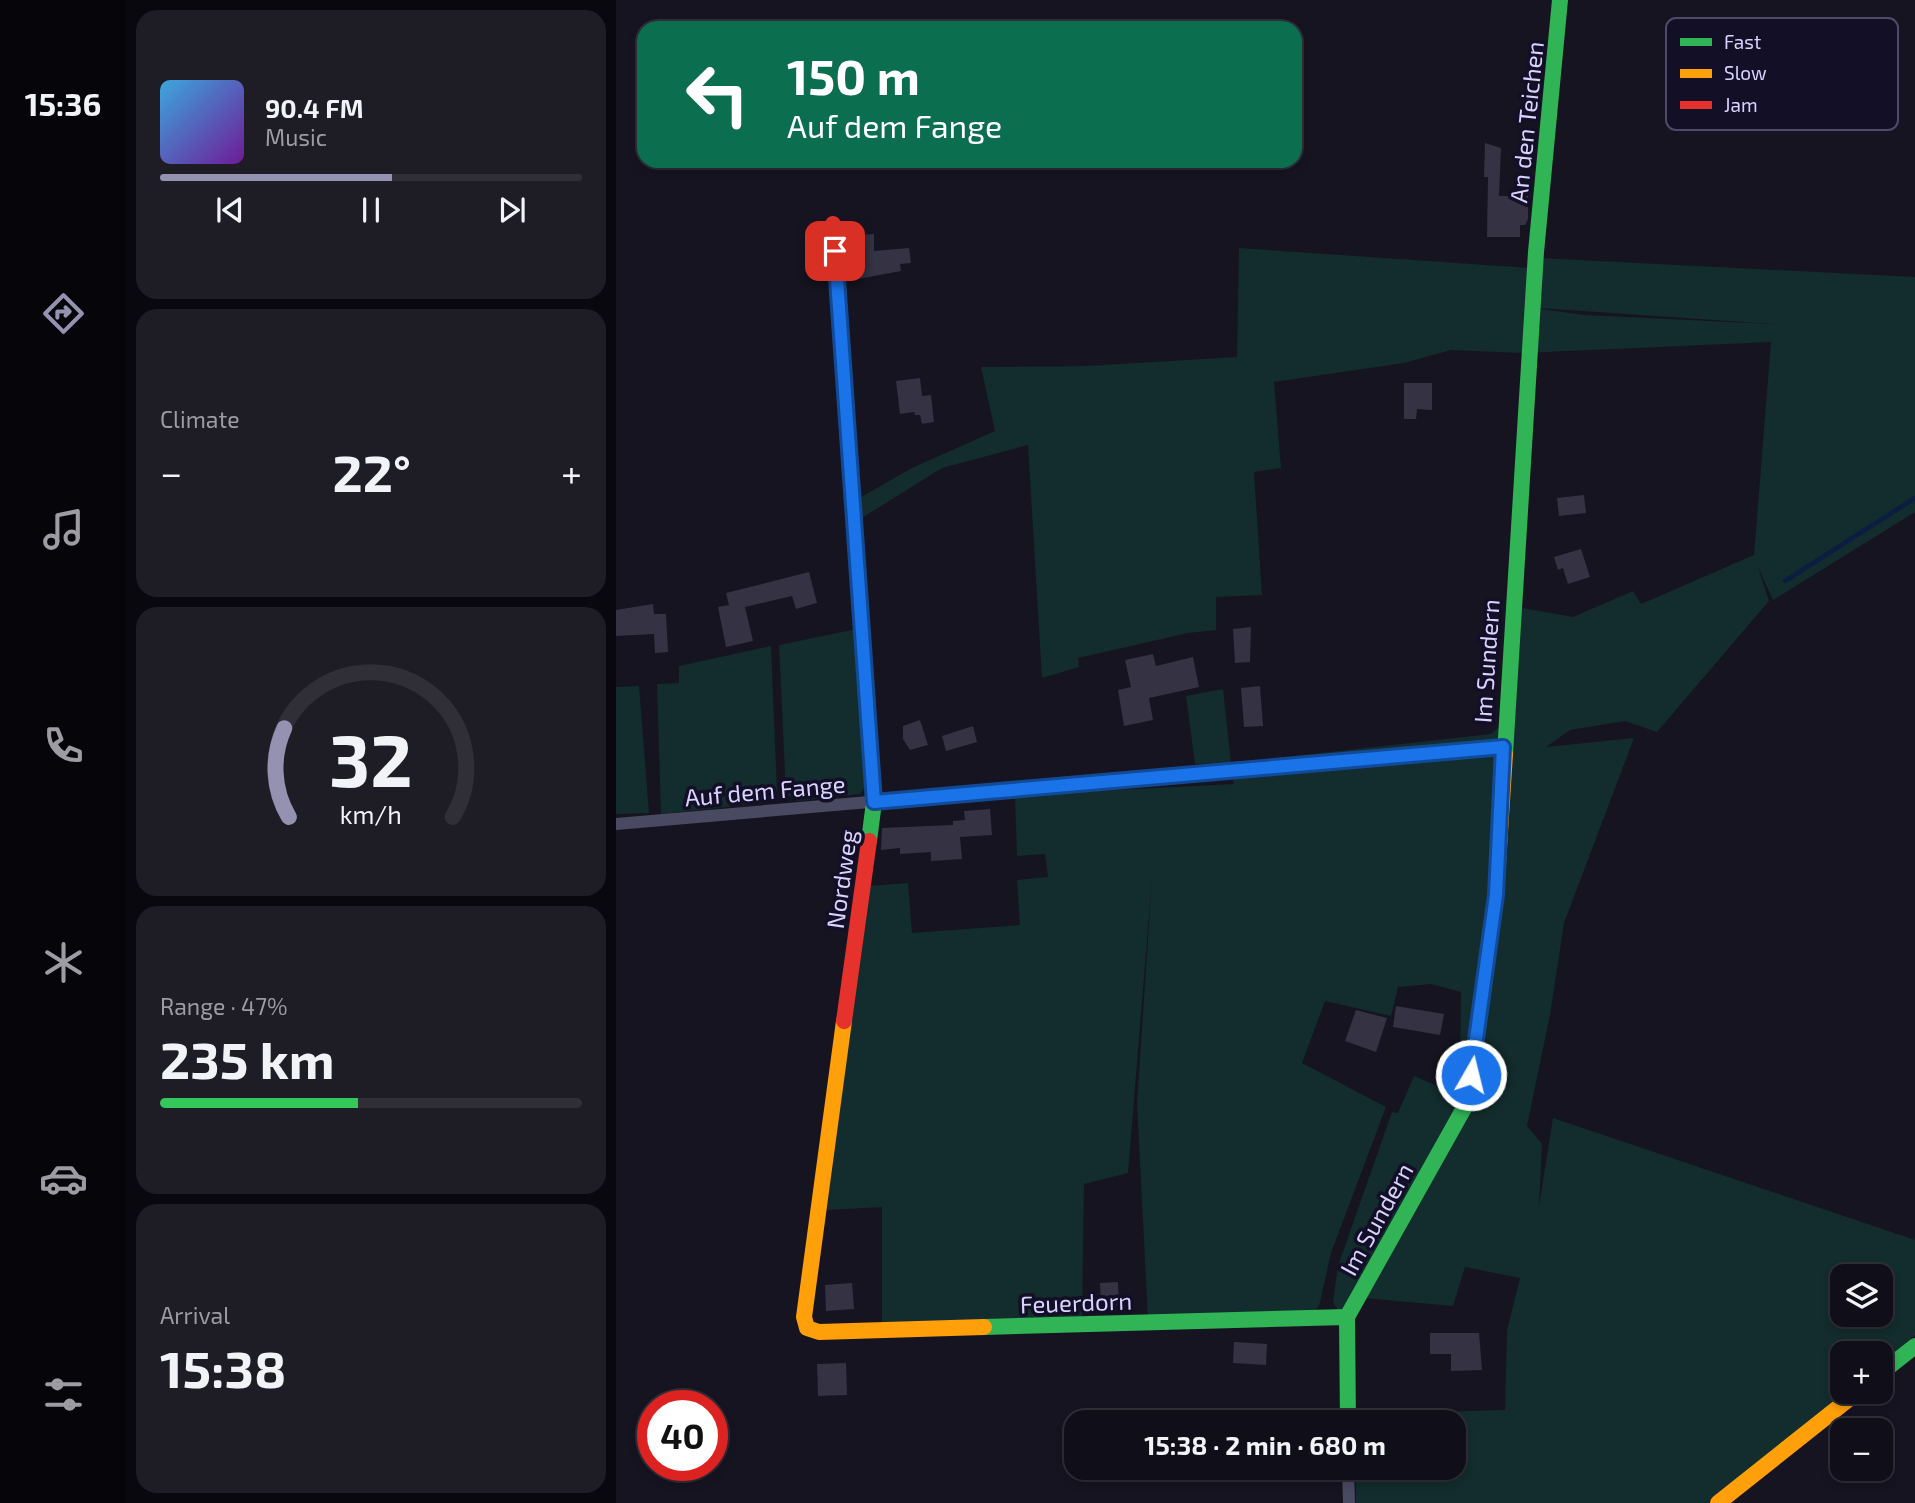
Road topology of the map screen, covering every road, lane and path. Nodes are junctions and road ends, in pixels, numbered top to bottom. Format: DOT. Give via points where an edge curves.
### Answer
graph roads {
  1 [pos="1560,0"];
  2 [pos="833,224"];
  3 [pos="1536,248"];
  4 [pos="1503,747"];
  5 [pos="874,802"];
  6 [pos="616,824"];
  7 [pos="1347,1317"];
  8 [pos="807,1328"];
  9 [pos="1915,1346"];
  10 [pos="1893,1363"];
  11 [pos="1843,1404"];
  12 [pos="1348,1410"];
  13 [pos="1348,1480"];
  14 [pos="1349,1503"];
  15 [pos="1718,1503"];
  1 -- 3 [label="street, An den Teichen"];
  2 -- 5 [label="street, Nordweg"];
  3 -- 4 [label="street, Im Sundern"];
  4 -- 5 [label="street, Auf dem Fange"];
  4 -- 7 [label="street, Im Sundern" via="1496,895 1468,1101"];
  5 -- 6 [label="street, Auf dem Fange"];
  5 -- 8 [label="street, Nordweg" via="804,1317"];
  7 -- 8 [label="street, Feuerdorn" via="819,1332"];
  7 -- 12 [label="street, Im Sundern"];
  9 -- 10 [label="street"];
  11 -- 15 [label="street"];
  13 -- 14 [label="street"];
}
